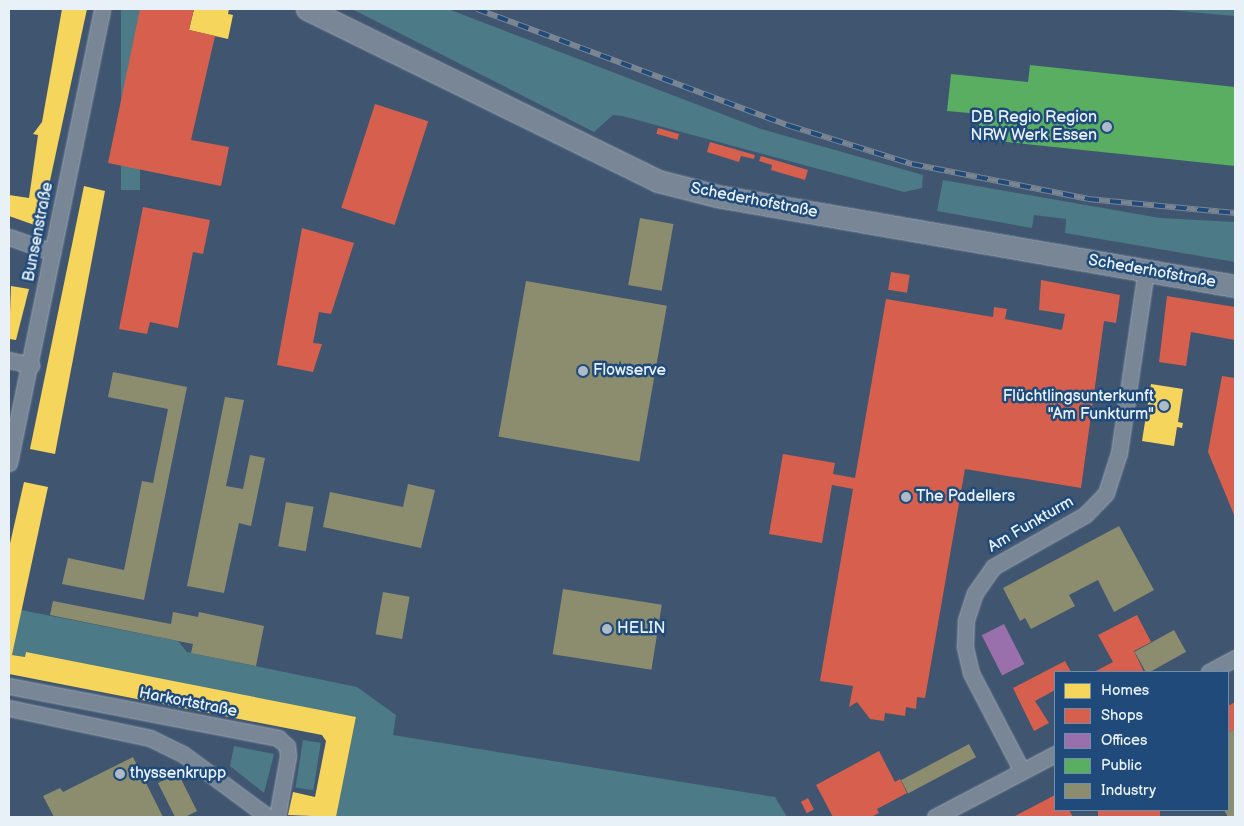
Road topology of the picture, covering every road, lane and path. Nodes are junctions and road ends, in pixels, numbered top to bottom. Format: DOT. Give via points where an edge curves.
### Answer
graph roads {
  1 [pos="102,9"];
  2 [pos="307,9"];
  3 [pos="9,237"];
  4 [pos="52,252"];
  5 [pos="1146,270"];
  6 [pos="1235,286"];
  7 [pos="9,360"];
  8 [pos="31,365"];
  9 [pos="9,463"];
  10 [pos="1235,658"];
  11 [pos="1211,671"];
  12 [pos="9,686"];
  13 [pos="9,708"];
  14 [pos="1054,755"];
  15 [pos="1022,771"];
  16 [pos="268,817"];
  17 [pos="277,817"];
  18 [pos="935,817"];
  1 -- 4 [label="street, Bunsenstraße"];
  2 -- 5 [label="street, Schederhofstraße" via="658,181 717,196"];
  3 -- 4 [label="street"];
  4 -- 8 [label="street, Bunsenstraße"];
  5 -- 6 [label="street, Schederhofstraße"];
  5 -- 15 [label="street, Am Funkturm" via="1119,453 1106,493 1085,515 993,567 978,586 966,620 965,646 971,673"];
  7 -- 8 [label="street"];
  8 -- 9 [label="street, Bunsenstraße"];
  10 -- 11 [label="street"];
  12 -- 17 [label="street, Harkortstraße" via="278,738 287,746 288,756"];
  13 -- 16 [label="street" via="150,738 183,754"];
  14 -- 15 [label="street"];
  15 -- 18 [label="street"];
}
